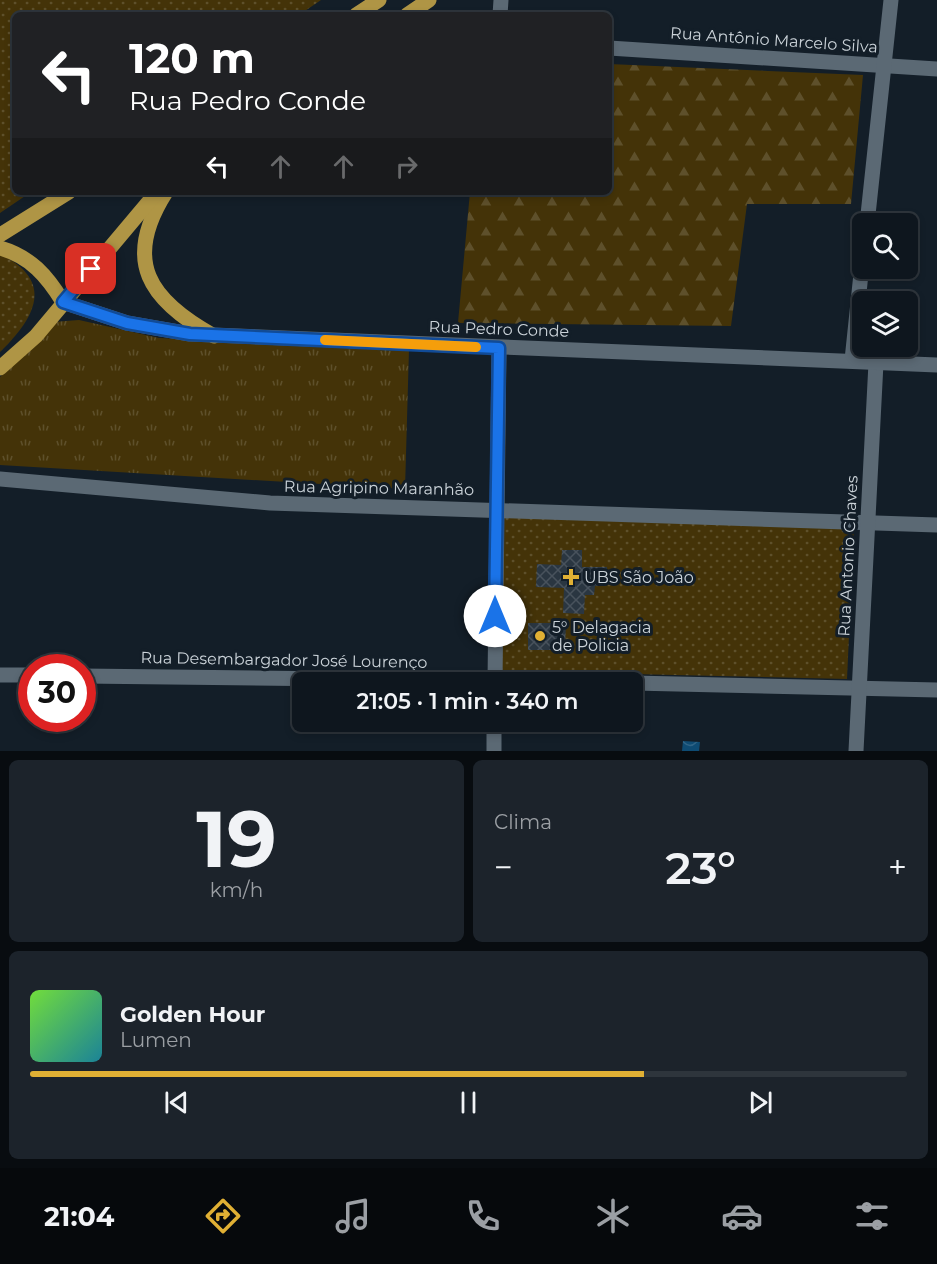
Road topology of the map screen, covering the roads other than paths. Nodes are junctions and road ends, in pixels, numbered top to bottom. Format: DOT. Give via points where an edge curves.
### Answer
graph roads {
  1 [pos="379,0"];
  2 [pos="429,0"];
  3 [pos="891,0"];
  4 [pos="361,12"];
  5 [pos="411,12"];
  6 [pos="612,48"];
  7 [pos="884,65"];
  8 [pos="937,69"];
  9 [pos="64,195"];
  10 [pos="154,195"];
  11 [pos="165,195"];
  12 [pos="868,213"];
  13 [pos="0,235"];
  14 [pos="0,248"];
  15 [pos="860,279"];
  16 [pos="63,302"];
  17 [pos="214,336"];
  18 [pos="499,348"];
  19 [pos="852,360"];
  20 [pos="876,363"];
  21 [pos="937,365"];
  22 [pos="0,368"];
  23 [pos="0,479"];
  24 [pos="496,509"];
  25 [pos="868,523"];
  26 [pos="937,525"];
  27 [pos="495,672"];
  28 [pos="0,675"];
  29 [pos="18,675"];
  30 [pos="96,676"];
  31 [pos="292,679"];
  32 [pos="643,683"];
  33 [pos="858,688"];
  34 [pos="937,690"];
  35 [pos="494,732"];
  36 [pos="494,751"];
  37 [pos="856,751"];
  1 -- 4 [label="main road"];
  2 -- 5 [label="main road"];
  3 -- 7 [label="street"];
  6 -- 7 [label="street, Rua Antônio Marcelo Silva"];
  7 -- 8 [label="street, Rua Antônio Marcelo Silva"];
  7 -- 12 [label="street"];
  9 -- 13 [label="main road"];
  10 -- 16 [label="main road"];
  11 -- 17 [label="main road" via="146,236 148,274 176,312"];
  14 -- 16 [label="main road" via="18,255 48,277"];
  15 -- 19 [label="street"];
  16 -- 17 [label="street, Rua Pedro Conde" via="127,323"];
  16 -- 22 [label="main road" via="36,336"];
  17 -- 18 [label="street, Rua Pedro Conde"];
  18 -- 19 [label="street, Rua Pedro Conde"];
  18 -- 24 [label="street"];
  19 -- 20 [label="street, Rua Pedro Conde"];
  20 -- 21 [label="street, Rua Pedro Conde"];
  20 -- 25 [label="street, Rua Antonio Chaves"];
  23 -- 24 [label="street, Rua Agripino Maranhão" via="270,503"];
  24 -- 25 [label="street, Rua Agripino Maranhão"];
  24 -- 27 [label="street"];
  25 -- 26 [label="street, Rua Agripino Maranhão"];
  25 -- 33 [label="street, Rua Antonio Chaves"];
  28 -- 29 [label="street"];
  30 -- 31 [label="street, Rua Desembargador José Lourenço"];
  32 -- 33 [label="street"];
  33 -- 34 [label="street"];
  33 -- 37 [label="street, Rua Antonio Chaves"];
  35 -- 36 [label="street"];
}
